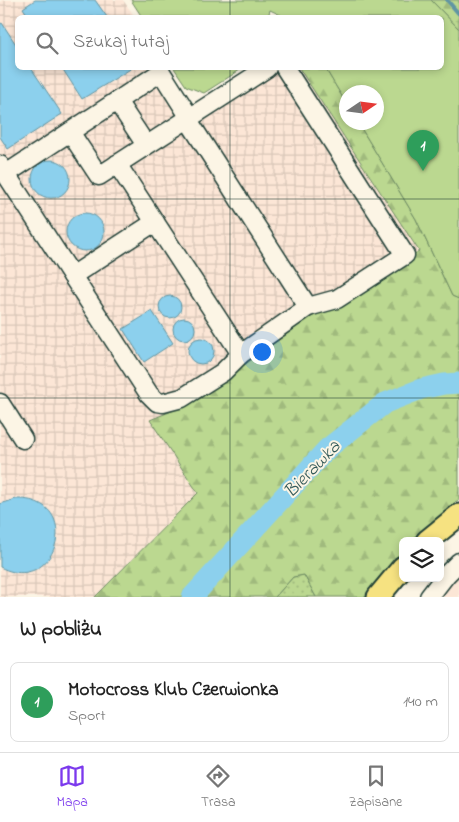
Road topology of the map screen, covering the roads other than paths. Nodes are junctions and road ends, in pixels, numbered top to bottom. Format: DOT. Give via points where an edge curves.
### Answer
graph roads {
  1 [pos="264,70"];
  2 [pos="286,70"];
  3 [pos="117,101"];
  4 [pos="189,117"];
  5 [pos="70,132"];
  6 [pos="146,145"];
  7 [pos="117,164"];
  8 [pos="3,169"];
  9 [pos="155,222"];
  10 [pos="72,276"];
  11 [pos="308,307"];
  12 [pos="241,354"];
  13 [pos="0,403"];
  14 [pos="23,438"];
  15 [pos="459,515"];
  16 [pos="432,537"];
  17 [pos="459,562"];
  18 [pos="399,572"];
  19 [pos="378,597"];
  20 [pos="429,597"];
  1 -- 4 [label="street"];
  2 -- 11 [label="street" via="405,255 337,299"];
  3 -- 4 [label="street" via="161,72"];
  3 -- 5 [label="street"];
  3 -- 6 [label="street"];
  4 -- 6 [label="street"];
  4 -- 11 [label="street"];
  5 -- 7 [label="street" via="99,176"];
  5 -- 8 [label="street"];
  6 -- 7 [label="street"];
  7 -- 9 [label="street"];
  8 -- 10 [label="street"];
  9 -- 10 [label="street"];
  9 -- 12 [label="street"];
  10 -- 12 [label="street" via="149,394 158,402 182,398 223,372"];
  11 -- 12 [label="street"];
  13 -- 14 [label="street"];
  15 -- 16 [label="main road"];
  17 -- 20 [label="street"];
  18 -- 19 [label="main road"];
}
